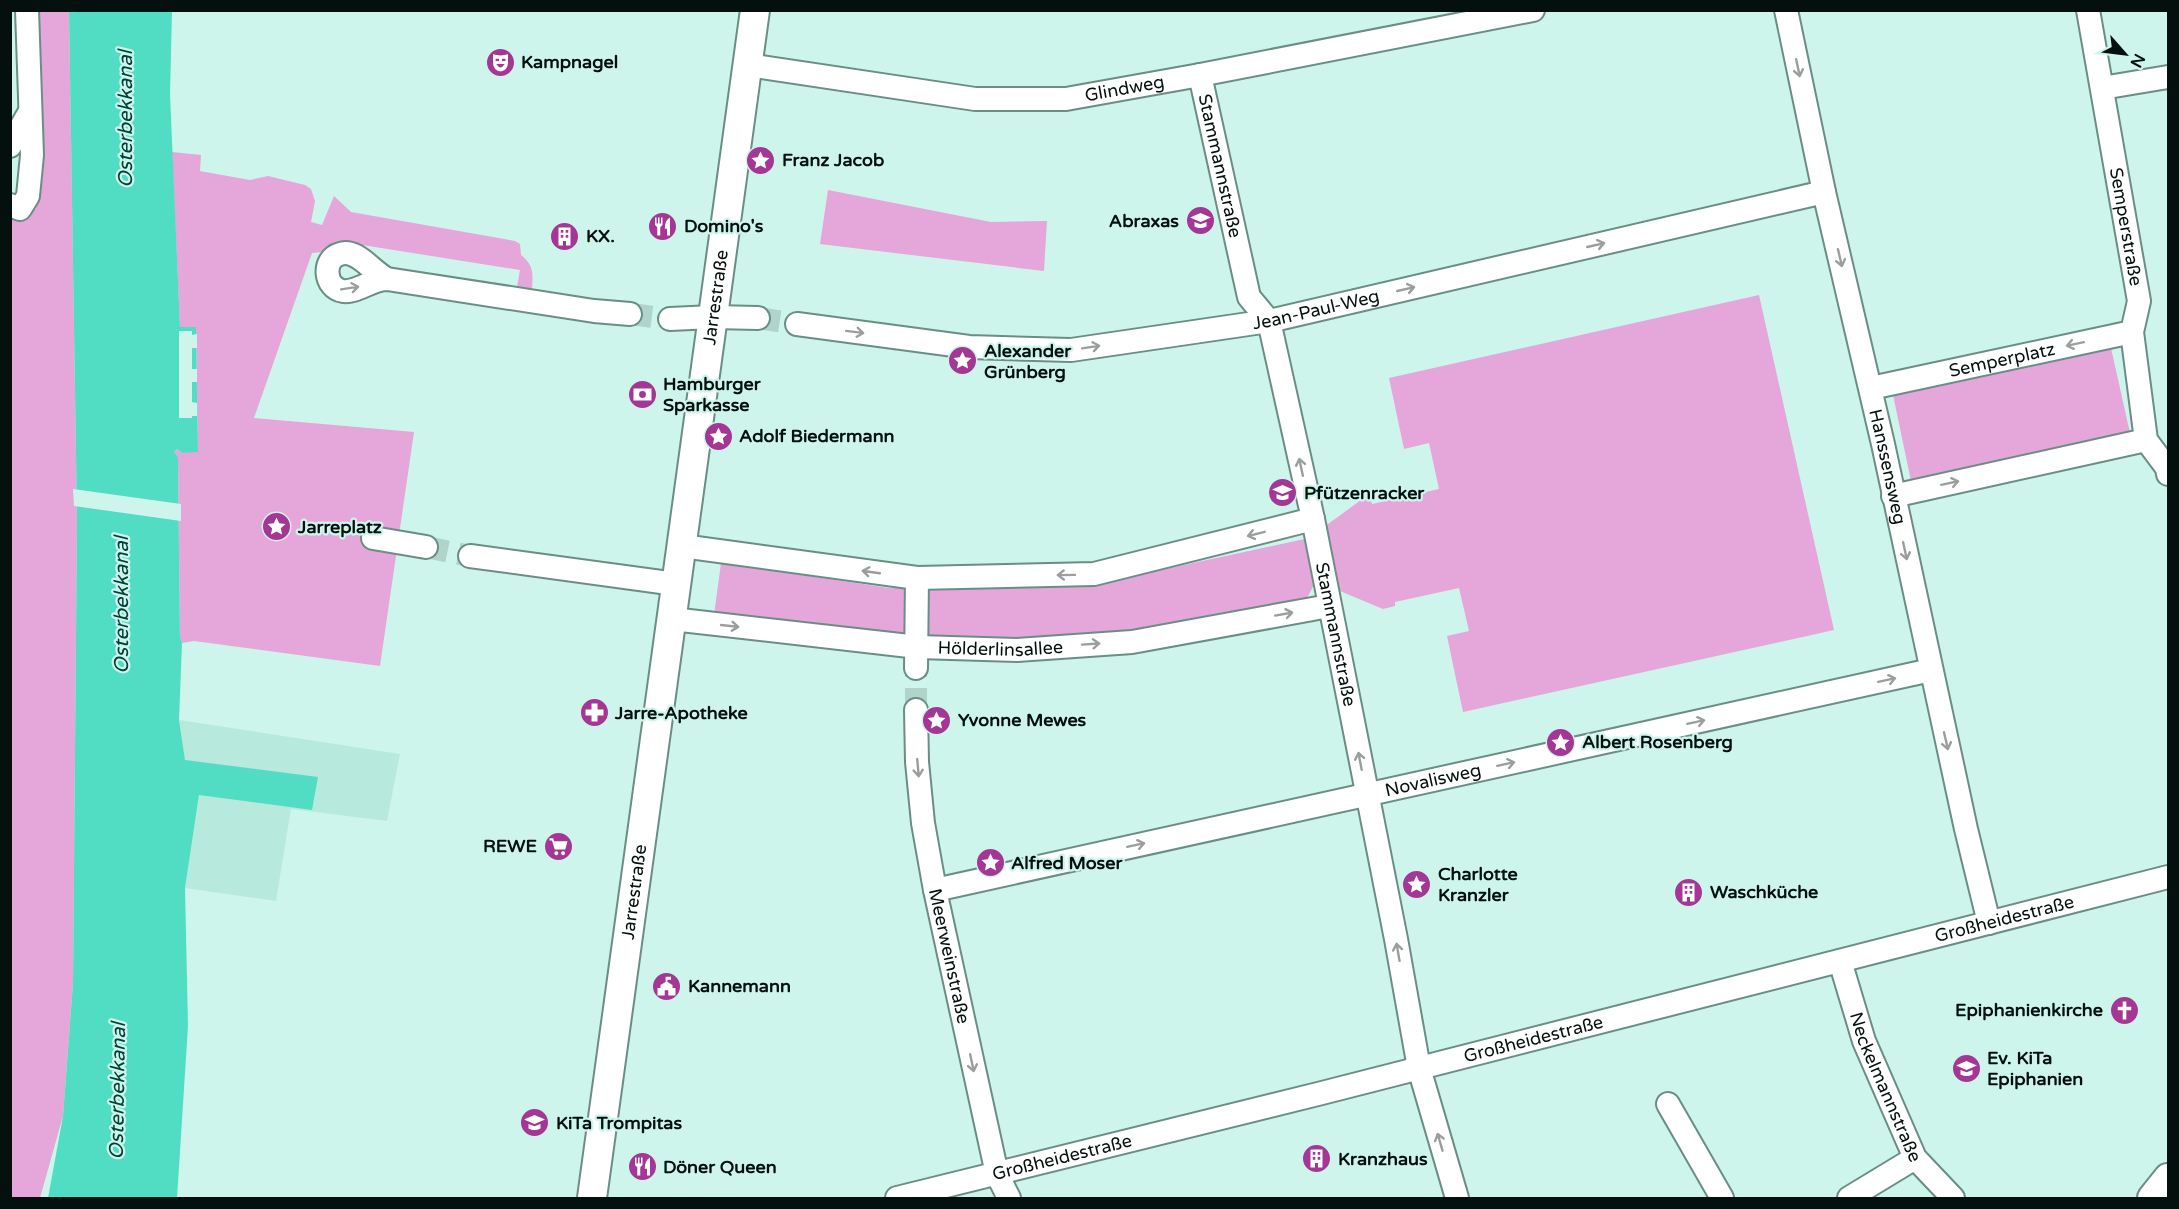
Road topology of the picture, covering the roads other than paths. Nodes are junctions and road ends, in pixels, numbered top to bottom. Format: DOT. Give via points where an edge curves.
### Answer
graph roads {
  1 [pos="27,10"];
  2 [pos="756,10"];
  3 [pos="1533,10"];
  4 [pos="1786,10"];
  5 [pos="2088,10"];
  6 [pos="748,65"];
  7 [pos="1200,75"];
  8 [pos="2169,77"];
  9 [pos="2102,88"];
  10 [pos="29,113"];
  11 [pos="10,146"];
  12 [pos="1824,192"];
  13 [pos="10,205"];
  14 [pos="387,279"];
  15 [pos="630,314"];
  16 [pos="713,317"];
  17 [pos="758,318"];
  18 [pos="670,319"];
  19 [pos="1269,321"];
  20 [pos="797,324"];
  21 [pos="2132,332"];
  22 [pos="1871,388"];
  23 [pos="2146,440"];
  24 [pos="2169,474"];
  25 [pos="1893,496"];
  26 [pos="1313,519"];
  27 [pos="373,538"];
  28 [pos="682,546"];
  29 [pos="426,547"];
  30 [pos="470,556"];
  31 [pos="917,578"];
  32 [pos="676,584"];
  33 [pos="1329,606"];
  34 [pos="672,620"];
  35 [pos="917,658"];
  36 [pos="1931,670"];
  37 [pos="916,710"];
  38 [pos="1367,794"];
  39 [pos="2169,877"];
  40 [pos="935,890"];
  41 [pos="1989,924"];
  42 [pos="1840,961"];
  43 [pos="1419,1068"];
  44 [pos="1668,1104"];
  45 [pos="1915,1158"];
  46 [pos="996,1174"];
  47 [pos="2169,1178"];
  48 [pos="592,1198"];
  49 [pos="897,1198"];
  50 [pos="1009,1198"];
  51 [pos="1457,1198"];
  52 [pos="1722,1198"];
  53 [pos="1849,1198"];
  54 [pos="1953,1198"];
  55 [pos="2152,1198"];
  1 -- 10 [label="street"];
  2 -- 6 [label="street, Jarrestraße"];
  3 -- 7 [label="street, Glindweg"];
  4 -- 12 [label="street, Hanssensweg, one-way"];
  5 -- 9 [label="street, Semperstraße"];
  6 -- 7 [label="street, Glindweg" via="975,99 1066,99"];
  6 -- 16 [label="street, Jarrestraße"];
  7 -- 19 [label="street, Stammannstraße" via="1250,297"];
  8 -- 9 [label="street"];
  9 -- 21 [label="street, Semperstraße" via="2139,302"];
  10 -- 11 [label="street"];
  10 -- 13 [label="street" via="32,155 28,196 20,209"];
  19 -- 12 [label="street, Jean-Paul-Weg, one-way"];
  12 -- 22 [label="street, Hanssensweg, one-way"];
  14 -- 15 [label="street"];
  16 -- 17 [label="street"];
  16 -- 18 [label="street"];
  16 -- 28 [label="street, Jarrestraße"];
  20 -- 19 [label="street, Jean-Paul-Weg, one-way" via="969,347 1071,350"];
  26 -- 19 [label="street, Stammannstraße, one-way"];
  21 -- 22 [label="street, Semperplatz, one-way"];
  21 -- 23 [label="street, Semperstraße"];
  22 -- 25 [label="street, Hanssensweg"];
  23 -- 24 [label="street, Semperstraße"];
  25 -- 23 [label="street, one-way"];
  25 -- 36 [label="street, Hanssensweg, one-way"];
  26 -- 31 [label="street, one-way" via="1094,574"];
  26 -- 33 [label="street, Stammannstraße"];
  27 -- 29 [label="street"];
  31 -- 28 [label="street, one-way"];
  28 -- 32 [label="street, Jarrestraße"];
  30 -- 32 [label="street"];
  31 -- 35 [label="street"];
  32 -- 34 [label="street, Jarrestraße"];
  35 -- 33 [label="street, Hölderlinsallee, one-way" via="1132,642"];
  38 -- 33 [label="street, Stammannstraße, one-way"];
  34 -- 35 [label="street, Hölderlinsallee, one-way"];
  34 -- 48 [label="street, Jarrestraße"];
  38 -- 36 [label="street, Novalisweg, one-way"];
  36 -- 41 [label="street, Hanssensweg, one-way"];
  37 -- 40 [label="street, Meerweinstraße, one-way" via="923,823"];
  40 -- 38 [label="street, Novalisweg, one-way"];
  43 -- 38 [label="street, Stammannstraße, one-way"];
  39 -- 41 [label="street, Großheidestraße"];
  40 -- 46 [label="street, Meerweinstraße, one-way"];
  41 -- 42 [label="street, Großheidestraße"];
  42 -- 43 [label="street, Großheidestraße"];
  42 -- 45 [label="street, Neckelmannstraße" via="1864,1041"];
  43 -- 46 [label="street, Großheidestraße"];
  51 -- 43 [label="street, Stammannstraße, one-way"];
  44 -- 52 [label="street"];
  45 -- 53 [label="street"];
  45 -- 54 [label="street, Neckelmannstraße"];
  46 -- 49 [label="street, Großheidestraße"];
  46 -- 50 [label="street, Meerweinstraße"];
  47 -- 55 [label="street"];
}
